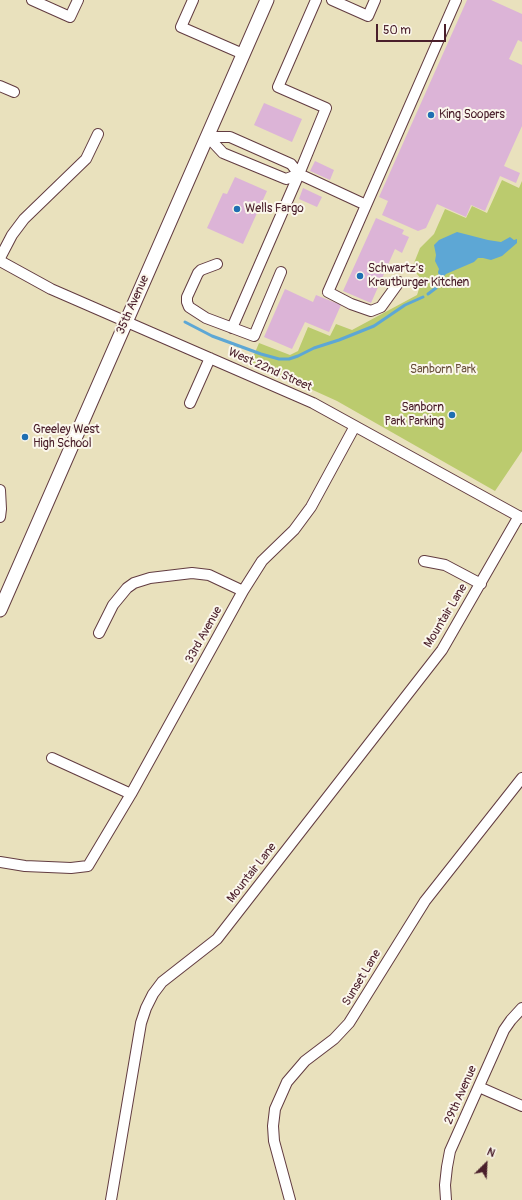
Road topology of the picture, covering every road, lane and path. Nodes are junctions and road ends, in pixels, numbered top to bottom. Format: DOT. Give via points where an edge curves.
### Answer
graph roads {
  1 [pos="32,0"];
  2 [pos="78,0"];
  3 [pos="193,0"];
  4 [pos="267,0"];
  5 [pos="316,0"];
  6 [pos="332,0"];
  7 [pos="376,0"];
  8 [pos="456,0"];
  9 [pos="243,54"];
  10 [pos="0,86"];
  11 [pos="14,92"];
  12 [pos="98,134"];
  13 [pos="208,137"];
  14 [pos="299,174"];
  15 [pos="366,205"];
  16 [pos="0,258"];
  17 [pos="0,261"];
  18 [pos="218,264"];
  19 [pos="282,272"];
  20 [pos="399,282"];
  21 [pos="126,321"];
  22 [pos="232,328"];
  23 [pos="210,358"];
  24 [pos="190,403"];
  25 [pos="355,426"];
  26 [pos="0,490"];
  27 [pos="0,517"];
  28 [pos="521,517"];
  29 [pos="424,561"];
  30 [pos="481,584"];
  31 [pos="243,591"];
  32 [pos="0,610"];
  33 [pos="99,633"];
  34 [pos="52,758"];
  35 [pos="522,778"];
  36 [pos="131,794"];
  37 [pos="0,862"];
  38 [pos="522,1008"];
  39 [pos="479,1087"];
  40 [pos="522,1106"];
  41 [pos="111,1200"];
  42 [pos="290,1200"];
  43 [pos="446,1200"];
  1 -- 2 [label="street" via="70,17"];
  3 -- 9 [label="street" via="181,27"];
  4 -- 9 [label="main road, 35th Avenue"];
  5 -- 14 [label="street" via="278,87 326,108"];
  6 -- 7 [label="street" via="368,16"];
  8 -- 15 [label="street"];
  9 -- 13 [label="main road, 35th Avenue"];
  10 -- 11 [label="street"];
  12 -- 16 [label="street" via="86,159 24,218 12,234"];
  13 -- 14 [label="street" via="230,137 291,164"];
  13 -- 14 [label="street" via="223,153 286,179"];
  13 -- 21 [label="main road, 35th Avenue"];
  14 -- 15 [label="street"];
  14 -- 22 [label="street"];
  15 -- 20 [label="street" via="328,292 371,311 381,307"];
  17 -- 21 [label="street, West 22nd Street" via="51,289"];
  18 -- 22 [label="street" via="198,273 187,296 187,302 197,313"];
  19 -- 22 [label="street" via="254,336"];
  21 -- 23 [label="street, West 22nd Street"];
  21 -- 32 [label="main road, 35th Avenue"];
  23 -- 24 [label="street"];
  23 -- 25 [label="street, West 22nd Street" via="313,403"];
  25 -- 28 [label="street, West 22nd Street"];
  25 -- 31 [label="street, 33rd Avenue" via="311,507 294,530 262,561"];
  26 -- 27 [label="street"];
  28 -- 30 [label="street, Mountair Lane"];
  29 -- 30 [label="street, Mountair Lane" via="444,565"];
  30 -- 41 [label="street, Mountair Lane" via="442,650 217,939 162,982 153,994 141,1023"];
  31 -- 33 [label="street" via="209,575 192,573 134,582 113,605"];
  31 -- 36 [label="street, 33rd Avenue"];
  34 -- 36 [label="street"];
  35 -- 42 [label="street, Sunset Lane" via="425,901 349,1023 334,1040 305,1061 286,1082 275,1109 273,1126 274,1141"];
  36 -- 37 [label="street, 33rd Avenue" via="88,866 25,866"];
  38 -- 39 [label="street, 29th Avenue" via="504,1030"];
  39 -- 40 [label="street"];
  39 -- 43 [label="street, 29th Avenue" via="450,1151 445,1186"];
}
